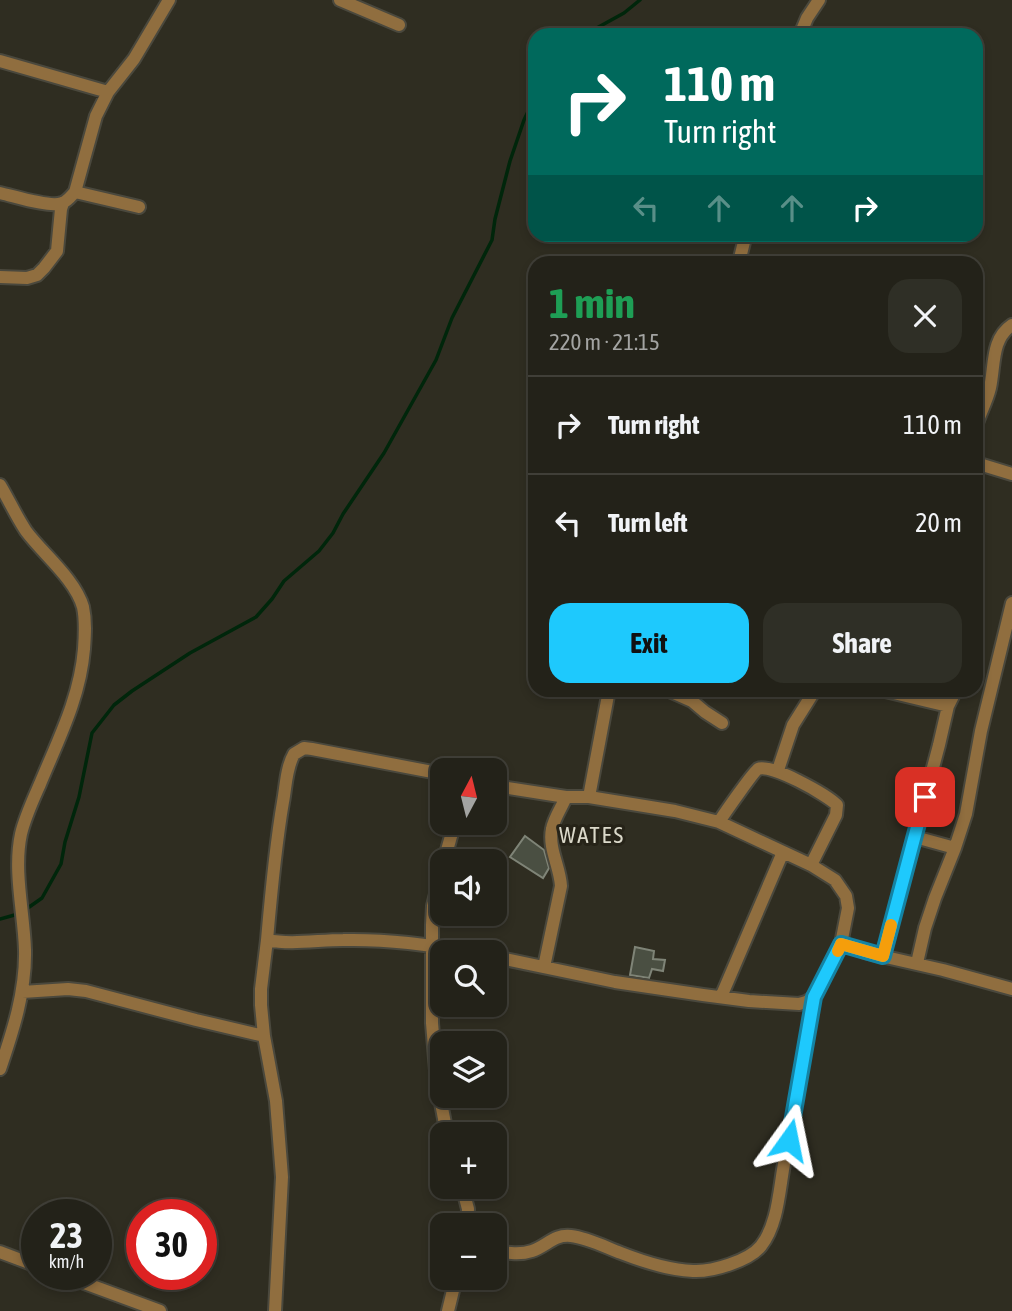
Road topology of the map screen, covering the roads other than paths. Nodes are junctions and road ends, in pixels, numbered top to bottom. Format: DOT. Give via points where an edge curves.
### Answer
graph roads {
  1 [pos="169,0"];
  2 [pos="340,0"];
  3 [pos="819,0"];
  4 [pos="400,25"];
  5 [pos="803,28"];
  6 [pos="0,61"];
  7 [pos="108,92"];
  8 [pos="75,192"];
  9 [pos="0,193"];
  10 [pos="63,203"];
  11 [pos="138,207"];
  12 [pos="0,276"];
  13 [pos="1012,325"];
  14 [pos="983,405"];
  15 [pos="983,465"];
  16 [pos="1012,474"];
  17 [pos="0,485"];
  18 [pos="1012,603"];
  19 [pos="609,697"];
  20 [pos="695,697"];
  21 [pos="811,697"];
  22 [pos="910,697"];
  23 [pos="952,697"];
  24 [pos="948,706"];
  25 [pos="722,723"];
  26 [pos="778,770"];
  27 [pos="430,772"];
  28 [pos="508,788"];
  29 [pos="566,797"];
  30 [pos="589,797"];
  31 [pos="719,822"];
  32 [pos="915,837"];
  33 [pos="955,848"];
  34 [pos="783,852"];
  35 [pos="811,865"];
  36 [pos="267,940"];
  37 [pos="841,944"];
  38 [pos="430,945"];
  39 [pos="883,956"];
  40 [pos="507,959"];
  41 [pos="917,963"];
  42 [pos="544,967"];
  43 [pos="1012,989"];
  44 [pos="22,992"];
  45 [pos="814,997"];
  46 [pos="721,998"];
  47 [pos="432,1017"];
  48 [pos="264,1036"];
  49 [pos="0,1069"];
  50 [pos="445,1122"];
  51 [pos="0,1252"];
  52 [pos="507,1252"];
  53 [pos="21,1260"];
  54 [pos="103,1290"];
  55 [pos="453,1290"];
  56 [pos="160,1311"];
  57 [pos="275,1311"];
  58 [pos="448,1311"];
  1 -- 7 [label="street"];
  2 -- 4 [label="street"];
  3 -- 5 [label="street"];
  6 -- 7 [label="street"];
  7 -- 8 [label="street" via="96,116"];
  8 -- 10 [label="street"];
  8 -- 11 [label="street"];
  9 -- 10 [label="street"];
  10 -- 12 [label="street" via="57,251 44,268 27,278"];
  13 -- 14 [label="street" via="997,341 990,390"];
  15 -- 16 [label="street"];
  17 -- 44 [label="street" via="26,530 72,586 85,620 79,685 21,835"];
  18 -- 33 [label="street"];
  19 -- 30 [label="street"];
  20 -- 25 [label="street" via="705,712"];
  21 -- 26 [label="street" via="793,725"];
  22 -- 24 [label="street"];
  23 -- 24 [label="street"];
  24 -- 32 [label="street"];
  26 -- 31 [label="street" via="755,771"];
  26 -- 35 [label="street" via="837,805"];
  27 -- 36 [label="street" via="312,749 294,754 281,817"];
  28 -- 29 [label="street"];
  29 -- 30 [label="street"];
  29 -- 42 [label="street" via="551,831 561,886"];
  30 -- 31 [label="street"];
  31 -- 34 [label="street"];
  32 -- 33 [label="street"];
  32 -- 39 [label="street"];
  33 -- 41 [label="street" via="928,918"];
  34 -- 35 [label="street"];
  34 -- 46 [label="street"];
  35 -- 37 [label="street" via="835,880 846,896 849,908"];
  36 -- 38 [label="street"];
  36 -- 48 [label="street" via="261,989"];
  37 -- 39 [label="street"];
  37 -- 45 [label="street"];
  39 -- 41 [label="street"];
  40 -- 42 [label="street"];
  41 -- 43 [label="street"];
  42 -- 46 [label="street"];
  44 -- 48 [label="street" via="86,991"];
  44 -- 49 [label="street"];
  45 -- 46 [label="street" via="799,1004"];
  45 -- 52 [label="street" via="776,1207 769,1234 759,1248 745,1258 694,1271 666,1267 568,1236 558,1236 530,1251"];
  47 -- 50 [label="street"];
  48 -- 57 [label="street" via="276,1101 282,1177"];
  51 -- 53 [label="street"];
  54 -- 56 [label="street"];
  55 -- 58 [label="street"];
}
